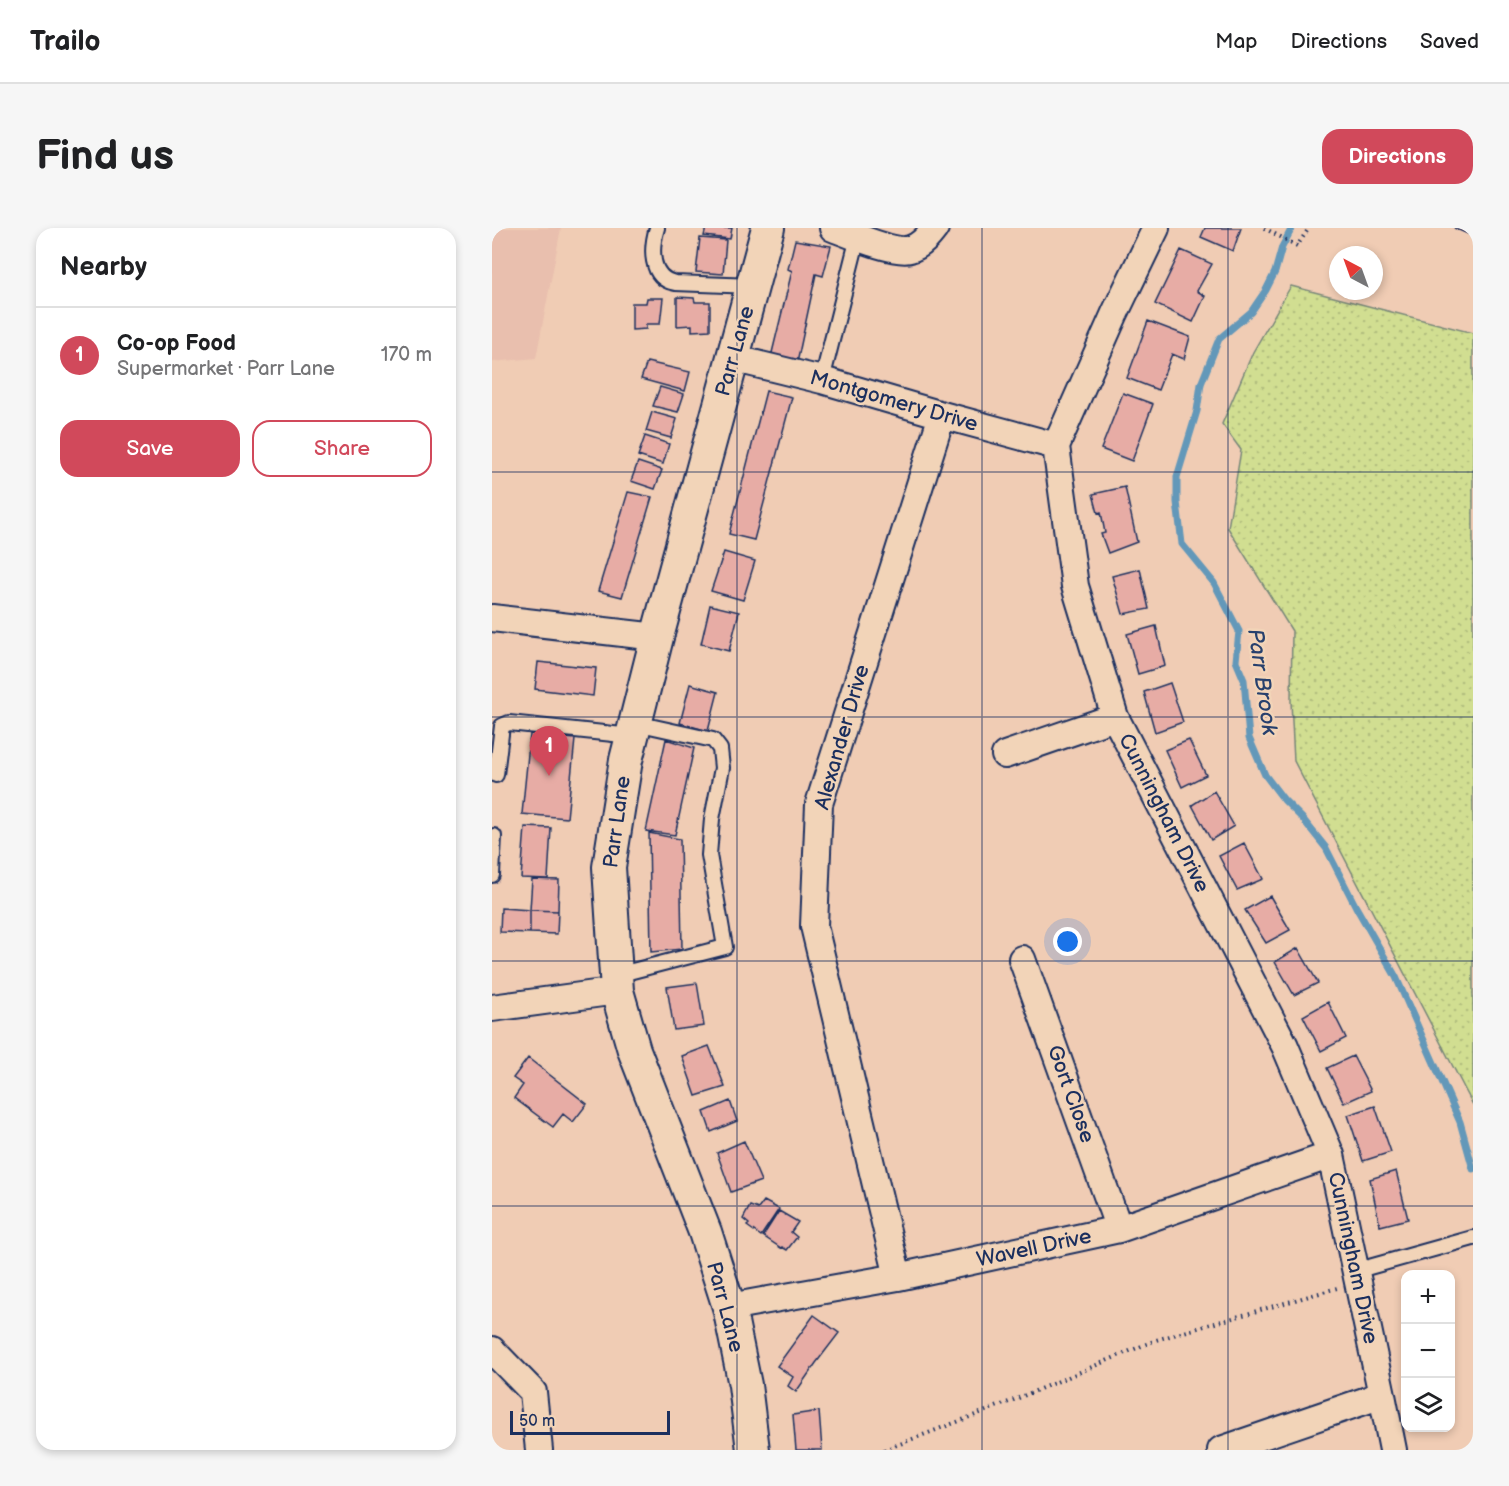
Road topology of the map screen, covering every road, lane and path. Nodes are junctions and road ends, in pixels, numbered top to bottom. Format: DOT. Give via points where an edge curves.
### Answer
graph roads {
  1 [pos="657,228"];
  2 [pos="768,228"];
  3 [pos="833,228"];
  4 [pos="935,228"];
  5 [pos="1156,228"];
  6 [pos="1264,228"];
  7 [pos="1309,228"];
  8 [pos="858,237"];
  9 [pos="753,286"];
  10 [pos="732,358"];
  11 [pos="822,380"];
  12 [pos="942,415"];
  13 [pos="1056,446"];
  14 [pos="492,618"];
  15 [pos="657,637"];
  16 [pos="1115,717"];
  17 [pos="634,729"];
  18 [pos="1005,755"];
  19 [pos="496,776"];
  20 [pos="494,836"];
  21 [pos="492,875"];
  22 [pos="1023,959"];
  23 [pos="617,983"];
  24 [pos="492,1008"];
  25 [pos="1331,1155"];
  26 [pos="1119,1229"];
  27 [pos="1473,1238"];
  28 [pos="1357,1276"];
  29 [pos="898,1277"];
  30 [pos="729,1307"];
  31 [pos="492,1350"];
  32 [pos="1382,1395"];
  33 [pos="539,1450"];
  34 [pos="753,1450"];
  35 [pos="884,1450"];
  36 [pos="1221,1450"];
  37 [pos="1393,1450"];
  1 -- 9 [label="lane" via="652,251 664,279 675,283"];
  2 -- 9 [label="street, Parr Lane"];
  3 -- 8 [label="street"];
  4 -- 8 [label="street" via="911,249 898,250"];
  5 -- 13 [label="street"];
  6 -- 7 [label="path" via="1297,246"];
  8 -- 11 [label="lane"];
  9 -- 10 [label="street, Parr Lane"];
  10 -- 11 [label="street, Montgomery Drive"];
  10 -- 15 [label="street, Parr Lane"];
  11 -- 12 [label="street, Montgomery Drive"];
  12 -- 13 [label="street, Montgomery Drive"];
  12 -- 29 [label="street, Alexander Drive" via="819,804 814,926"];
  13 -- 16 [label="street, Cunningham Drive" via="1075,586"];
  14 -- 15 [label="street"];
  15 -- 17 [label="street, Parr Lane"];
  16 -- 18 [label="street"];
  16 -- 25 [label="street, Cunningham Drive" via="1285,1046"];
  17 -- 19 [label="lane" via="505,724"];
  17 -- 23 [label="street, Parr Lane" via="609,867"];
  17 -- 23 [label="lane" via="712,740 720,749 722,768 709,855 724,947"];
  20 -- 21 [label="lane"];
  22 -- 26 [label="street, Gort Close"];
  23 -- 24 [label="street"];
  23 -- 30 [label="street, Parr Lane" via="634,1050 705,1232"];
  25 -- 26 [label="street, Wavell Drive"];
  25 -- 28 [label="street, Cunningham Drive"];
  26 -- 29 [label="street, Wavell Drive"];
  27 -- 28 [label="lane"];
  28 -- 32 [label="street, Cunningham Drive"];
  28 -- 35 [label="path" via="1156,1340"];
  29 -- 30 [label="street, Wavell Drive"];
  30 -- 34 [label="street, Parr Lane"];
  31 -- 33 [label="street" via="532,1392"];
  32 -- 36 [label="street"];
  32 -- 37 [label="street, Cunningham Drive"];
}
